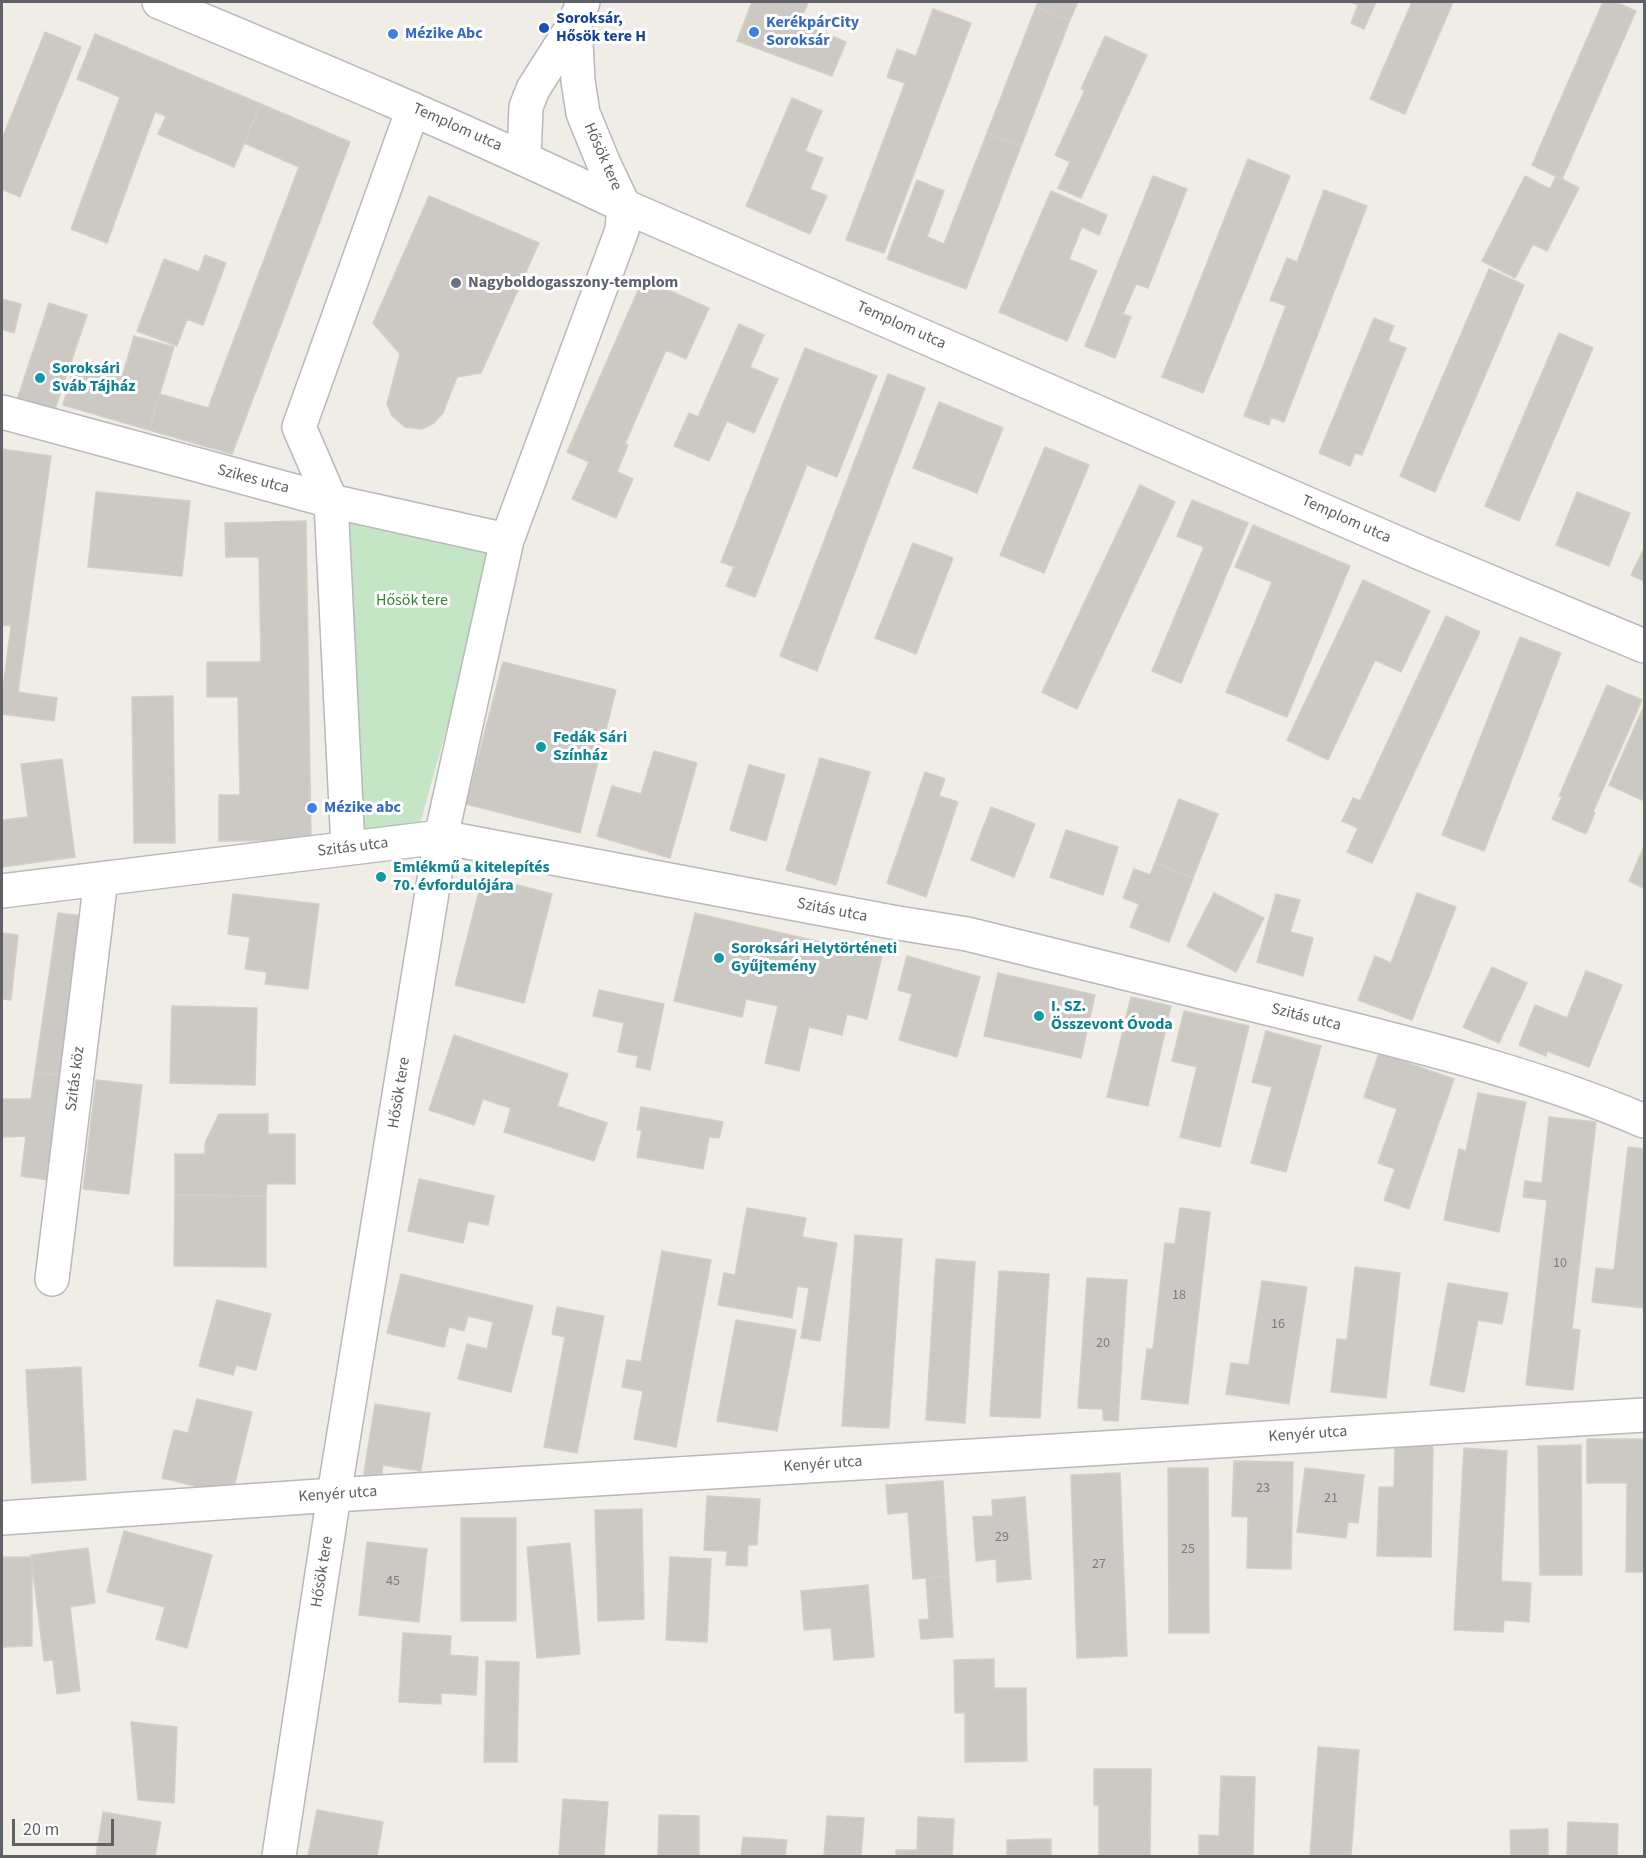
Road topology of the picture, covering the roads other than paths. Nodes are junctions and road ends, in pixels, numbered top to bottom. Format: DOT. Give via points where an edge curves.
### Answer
graph roads {
  1 [pos="159,2"];
  2 [pos="579,12"];
  3 [pos="413,109"];
  4 [pos="524,158"];
  5 [pos="624,206"];
  6 [pos="2,412"];
  7 [pos="331,501"];
  8 [pos="507,540"];
  9 [pos="1644,646"];
  10 [pos="441,837"];
  11 [pos="348,848"];
  12 [pos="101,879"];
  13 [pos="2,891"];
  14 [pos="1644,1121"];
  15 [pos="52,1279"];
  16 [pos="1644,1415"];
  17 [pos="334,1495"];
  18 [pos="2,1518"];
  19 [pos="279,1857"];
  1 -- 3 [label="street, Templom utca"];
  2 -- 4 [label="street" via="533,88 526,107"];
  2 -- 5 [label="street, Hősök tere" via="578,81 582,113"];
  3 -- 4 [label="street, Templom utca"];
  3 -- 7 [label="street" via="299,427"];
  4 -- 5 [label="street, Templom utca"];
  5 -- 8 [label="street, Hősök tere" via="622,230"];
  5 -- 9 [label="street, Templom utca" via="1418,552"];
  6 -- 7 [label="street, Szikes utca"];
  7 -- 8 [label="street, Szikes utca"];
  7 -- 11 [label="street"];
  8 -- 10 [label="street, Hősök tere"];
  10 -- 11 [label="street, Szitás utca"];
  10 -- 14 [label="street, Szitás utca" via="967,934 1423,1047 1527,1078"];
  10 -- 17 [label="street, Hősök tere"];
  11 -- 12 [label="street, Szitás utca"];
  12 -- 13 [label="street, Szitás utca"];
  12 -- 15 [label="street, Szitás köz"];
  16 -- 17 [label="street, Kenyér utca"];
  17 -- 18 [label="street, Kenyér utca"];
  17 -- 19 [label="street, Hősök tere"];
}
